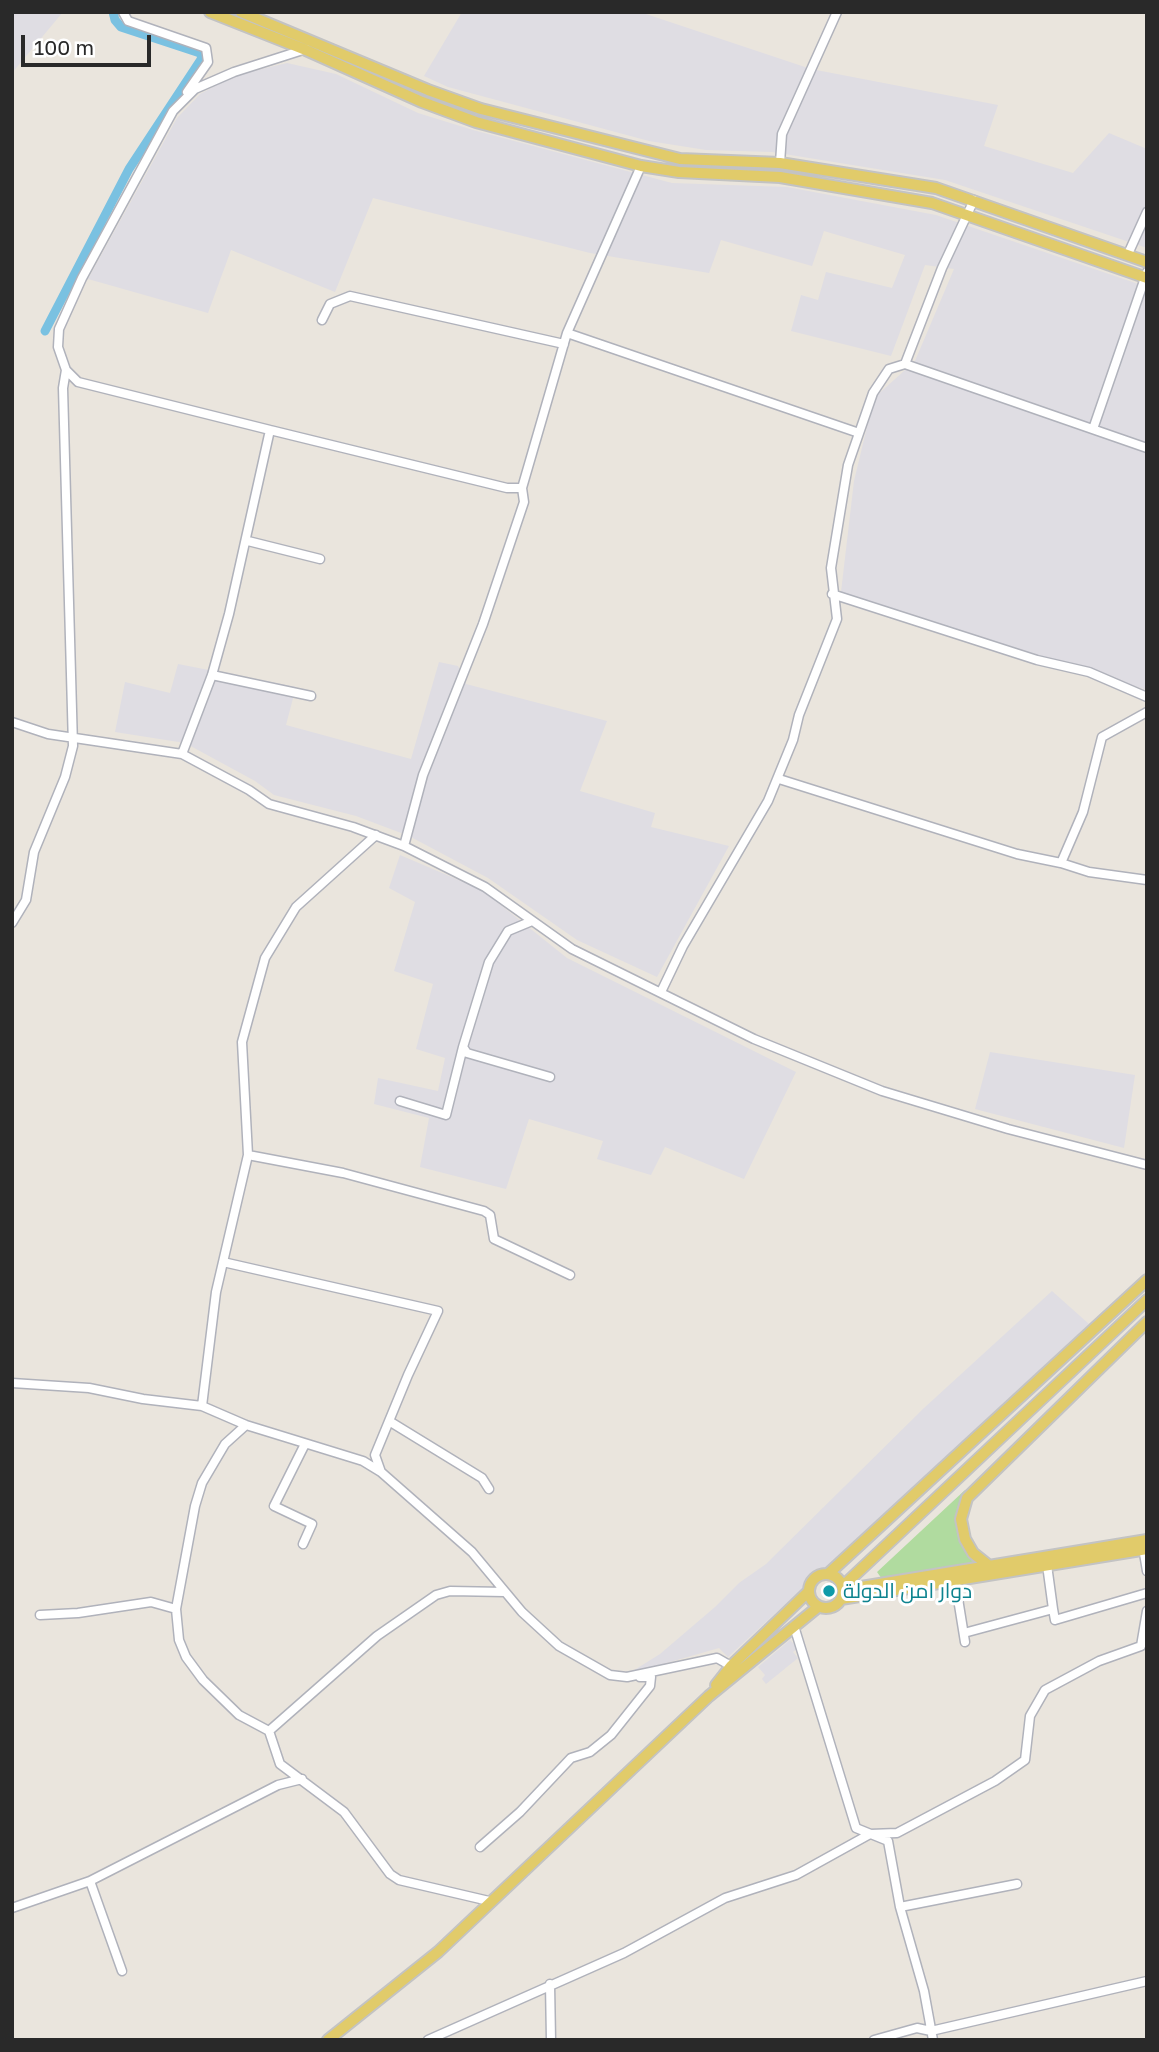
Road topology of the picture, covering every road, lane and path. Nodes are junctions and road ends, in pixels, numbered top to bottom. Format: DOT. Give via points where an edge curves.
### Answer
graph roads {
  1 [pos="122,12"];
  2 [pos="210,12"];
  3 [pos="241,12"];
  4 [pos="836,12"];
  5 [pos="309,45"];
  6 [pos="173,111"];
  7 [pos="780,163"];
  8 [pos="641,166"];
  9 [pos="780,177"];
  10 [pos="936,188"];
  11 [pos="975,200"];
  12 [pos="932,203"];
  13 [pos="1147,212"];
  14 [pos="968,213"];
  15 [pos="1128,254"];
  16 [pos="1147,262"];
  17 [pos="1146,276"];
  18 [pos="322,320"];
  19 [pos="567,333"];
  20 [pos="564,344"];
  21 [pos="905,364"];
  22 [pos="66,370"];
  23 [pos="1093,429"];
  24 [pos="270,430"];
  25 [pos="859,433"];
  26 [pos="1147,448"];
  27 [pos="522,488"];
  28 [pos="248,541"];
  29 [pos="320,559"];
  30 [pos="832,594"];
  31 [pos="212,675"];
  32 [pos="312,696"];
  33 [pos="1147,697"];
  34 [pos="1147,712"];
  35 [pos="12,722"];
  36 [pos="72,738"];
  37 [pos="182,754"];
  38 [pos="779,779"];
  39 [pos="376,835"];
  40 [pos="404,846"];
  41 [pos="1061,863"];
  42 [pos="1147,880"];
  43 [pos="533,921"];
  44 [pos="12,923"];
  45 [pos="661,992"];
  46 [pos="463,1048"];
  47 [pos="550,1077"];
  48 [pos="400,1101"];
  49 [pos="248,1155"];
  50 [pos="1147,1164"];
  51 [pos="223,1262"];
  52 [pos="570,1275"];
  53 [pos="1147,1280"];
  54 [pos="1147,1300"];
  55 [pos="1147,1322"];
  56 [pos="1075,1347"];
  57 [pos="1086,1357"];
  58 [pos="1099,1368"];
  59 [pos="12,1383"];
  60 [pos="202,1406"];
  61 [pos="389,1421"];
  62 [pos="246,1426"];
  63 [pos="304,1444"];
  64 [pos="381,1472"];
  65 [pos="961,1477"];
  66 [pos="489,1489"];
  67 [pos="973,1490"];
  68 [pos="303,1544"];
  69 [pos="1145,1545"];
  70 [pos="988,1565"];
  71 [pos="1047,1565"];
  72 [pos="1147,1571"];
  73 [pos="828,1574"];
  74 [pos="955,1580"];
  75 [pos="505,1592"];
  76 [pos="808,1592"];
  77 [pos="842,1592"];
  78 [pos="1147,1594"];
  79 [pos="818,1607"];
  80 [pos="176,1609"];
  81 [pos="1053,1609"];
  82 [pos="1147,1611"];
  83 [pos="40,1615"];
  84 [pos="794,1626"];
  85 [pos="732,1666"];
  86 [pos="627,1676"];
  87 [pos="709,1696"];
  88 [pos="269,1731"];
  89 [pos="302,1779"];
  90 [pos="870,1834"];
  91 [pos="480,1847"];
  92 [pos="90,1881"];
  93 [pos="1017,1884"];
  94 [pos="489,1901"];
  95 [pos="900,1907"];
  96 [pos="12,1908"];
  97 [pos="122,1971"];
  98 [pos="1147,1981"];
  99 [pos="550,1984"];
  100 [pos="932,2035"];
  101 [pos="328,2040"];
  102 [pos="428,2040"];
  103 [pos="551,2040"];
  104 [pos="874,2040"];
  1 -- 6 [label="street" via="128,21 206,48 208,62"];
  2 -- 5 [label="main road"];
  3 -- 5 [label="main road"];
  4 -- 7 [label="street" via="782,134"];
  5 -- 6 [label="street" via="195,89"];
  5 -- 7 [label="main road" via="470,105 645,152 680,159"];
  5 -- 8 [label="main road" via="422,102 476,122"];
  6 -- 22 [label="street" via="59,329 58,347"];
  7 -- 9 [label="main road"];
  7 -- 10 [label="main road"];
  8 -- 9 [label="main road"];
  8 -- 19 [label="street"];
  9 -- 12 [label="main road"];
  10 -- 11 [label="main road"];
  10 -- 12 [label="main road"];
  11 -- 14 [label="street"];
  11 -- 15 [label="main road"];
  12 -- 14 [label="main road"];
  13 -- 15 [label="street"];
  14 -- 17 [label="main road"];
  14 -- 21 [label="street"];
  15 -- 16 [label="main road"];
  17 -- 23 [label="street"];
  18 -- 20 [label="street" via="330,304 350,296"];
  19 -- 20 [label="street"];
  19 -- 25 [label="street"];
  20 -- 27 [label="street"];
  21 -- 23 [label="street"];
  21 -- 25 [label="street" via="889,369 873,393"];
  22 -- 24 [label="street" via="78,382"];
  22 -- 36 [label="street"];
  23 -- 26 [label="street"];
  24 -- 27 [label="street"];
  24 -- 28 [label="street"];
  25 -- 30 [label="street" via="848,465 831,569"];
  27 -- 40 [label="street" via="524,502 483,624 423,775"];
  28 -- 29 [label="street"];
  28 -- 31 [label="street"];
  30 -- 33 [label="street" via="1089,673"];
  30 -- 38 [label="street" via="837,619"];
  31 -- 32 [label="street"];
  31 -- 37 [label="street"];
  34 -- 41 [label="street" via="1102,737 1083,812"];
  35 -- 36 [label="street"];
  36 -- 37 [label="street"];
  36 -- 44 [label="street" via="65,777 34,852 26,900"];
  37 -- 39 [label="street" via="269,804"];
  38 -- 41 [label="street" via="1017,854"];
  38 -- 45 [label="street"];
  39 -- 40 [label="street"];
  39 -- 49 [label="street" via="296,907 265,958 242,1042"];
  40 -- 43 [label="street" via="485,887"];
  41 -- 42 [label="street" via="1089,873"];
  43 -- 45 [label="street" via="572,949"];
  43 -- 46 [label="street" via="508,931 489,962"];
  45 -- 50 [label="street" via="754,1039 882,1091"];
  46 -- 47 [label="street"];
  46 -- 48 [label="street" via="446,1115"];
  49 -- 51 [label="street"];
  49 -- 52 [label="street" via="343,1173 484,1210 490,1215 494,1238"];
  51 -- 60 [label="street"];
  51 -- 61 [label="street" via="438,1311"];
  53 -- 56 [label="main road"];
  54 -- 57 [label="main road"];
  55 -- 58 [label="main road"];
  56 -- 57 [label="main road"];
  56 -- 73 [label="main road"];
  57 -- 58 [label="main road"];
  57 -- 65 [label="main road"];
  58 -- 67 [label="main road"];
  59 -- 60 [label="street" via="89,1388"];
  60 -- 62 [label="street"];
  61 -- 64 [label="street" via="375,1455"];
  61 -- 66 [label="street" via="482,1478"];
  62 -- 63 [label="street"];
  62 -- 80 [label="street" via="225,1444 202,1483"];
  63 -- 64 [label="street" via="363,1461"];
  63 -- 68 [label="street" via="274,1506 312,1524"];
  64 -- 75 [label="street" via="472,1552"];
  65 -- 67 [label="main road"];
  65 -- 77 [label="main road"];
  67 -- 70 [label="main road" via="962,1508 962,1529 970,1549"];
  69 -- 70 [label="main road"];
  69 -- 71 [label="main road"];
  69 -- 72 [label="street"];
  70 -- 77 [label="main road"];
  71 -- 74 [label="main road"];
  71 -- 81 [label="street"];
  73 -- 76 [label="main road" via="814,1578"];
  73 -- 77 [label="main road" via="839,1580"];
  74 -- 77 [label="main road"];
  74 -- 81 [label="street" via="964,1637"];
  75 -- 86 [label="street" via="559,1646 610,1675"];
  75 -- 88 [label="street" via="436,1595 377,1636"];
  76 -- 79 [label="main road"];
  76 -- 85 [label="main road"];
  77 -- 79 [label="main road" via="831,1608"];
  78 -- 81 [label="street" via="1055,1620"];
  79 -- 84 [label="main road"];
  80 -- 83 [label="street" via="151,1602"];
  80 -- 88 [label="street" via="179,1640 203,1680 239,1715"];
  82 -- 90 [label="street" via="1141,1646 1099,1661 1045,1690 1030,1716 1026,1760 897,1833"];
  84 -- 87 [label="main road"];
  84 -- 90 [label="street" via="856,1828"];
  85 -- 86 [label="street" via="717,1658"];
  85 -- 87 [label="main road"];
  86 -- 91 [label="street" via="651,1678 650,1686 611,1735 590,1752 571,1758"];
  87 -- 94 [label="main road"];
  88 -- 89 [label="street" via="280,1765"];
  89 -- 92 [label="street" via="278,1785"];
  89 -- 94 [label="street" via="344,1812 399,1880"];
  90 -- 95 [label="street" via="888,1841"];
  90 -- 99 [label="street" via="796,1875 725,1898 624,1953"];
  92 -- 96 [label="street"];
  92 -- 97 [label="street"];
  93 -- 95 [label="street"];
  94 -- 101 [label="main road" via="438,1952"];
  95 -- 100 [label="street"];
  98 -- 100 [label="street"];
  99 -- 102 [label="street"];
  99 -- 103 [label="street"];
  100 -- 104 [label="street" via="917,2028"];
}
